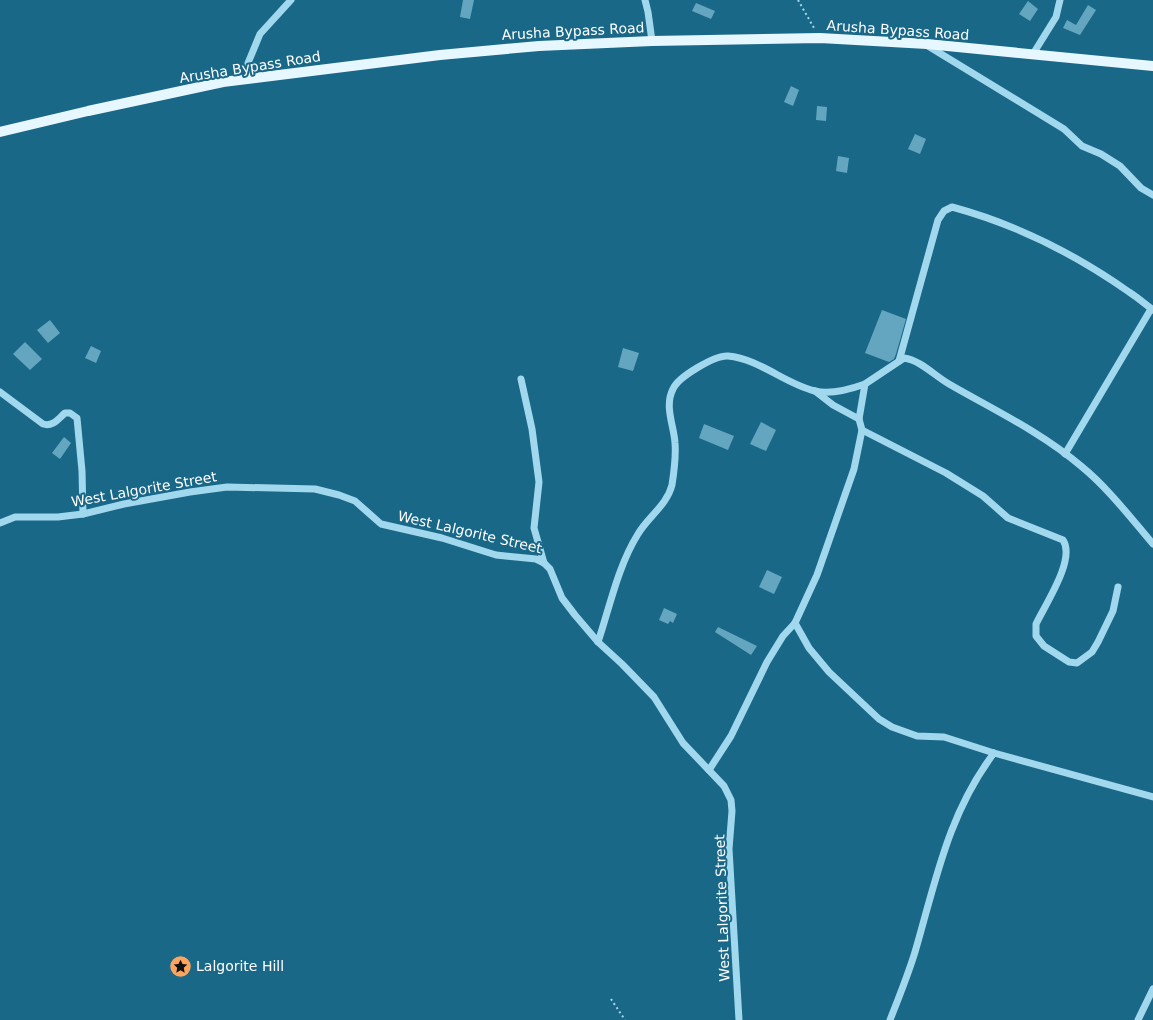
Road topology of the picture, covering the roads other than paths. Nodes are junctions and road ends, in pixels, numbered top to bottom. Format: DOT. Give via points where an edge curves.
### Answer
graph roads {
  1 [pos="291,0"];
  2 [pos="645,0"];
  3 [pos="1060,0"];
  4 [pos="652,41"];
  5 [pos="927,44"];
  6 [pos="1033,54"];
  7 [pos="1153,66"];
  8 [pos="248,79"];
  9 [pos="0,132"];
  10 [pos="1153,195"];
  11 [pos="1152,310"];
  12 [pos="899,361"];
  13 [pos="521,379"];
  14 [pos="865,384"];
  15 [pos="815,391"];
  16 [pos="0,392"];
  17 [pos="859,419"];
  18 [pos="862,430"];
  19 [pos="1065,454"];
  20 [pos="83,514"];
  21 [pos="0,522"];
  22 [pos="1153,544"];
  23 [pos="544,563"];
  24 [pos="1118,587"];
  25 [pos="795,623"];
  26 [pos="598,642"];
  27 [pos="994,753"];
  28 [pos="709,770"];
  29 [pos="1153,797"];
  30 [pos="1153,989"];
  31 [pos="739,1020"];
  32 [pos="890,1020"];
  33 [pos="1138,1020"];
  1 -- 8 [label="street" via="260,34 248,63"];
  2 -- 4 [label="street"];
  3 -- 6 [label="street" via="1056,17"];
  4 -- 5 [label="main road, Arusha Bypass Road" via="820,38"];
  4 -- 8 [label="main road, Arusha Bypass Road" via="539,46 440,55"];
  5 -- 6 [label="main road, Arusha Bypass Road"];
  5 -- 10 [label="street" via="1064,129 1082,146 1112,160 1141,188"];
  6 -- 7 [label="main road, Arusha Bypass Road"];
  8 -- 9 [label="main road, Arusha Bypass Road" via="88,110"];
  11 -- 12 [label="street" via="1096,271 1028,233 1000,221 952,208 944,211 938,220"];
  11 -- 19 [label="street"];
  12 -- 14 [label="street"];
  12 -- 19 [label="street" via="904,358 913,360 947,383 1022,424"];
  13 -- 23 [label="street" via="532,429 539,482 534,528"];
  14 -- 15 [label="street" via="852,389"];
  14 -- 17 [label="street"];
  15 -- 17 [label="street" via="833,405"];
  15 -- 26 [label="street" via="760,366 725,356 716,358 678,380 672,390 670,403 675,443 670,491 635,540 622,567"];
  16 -- 20 [label="street" via="43,424 49,426 65,413 77,418"];
  17 -- 18 [label="street"];
  18 -- 24 [label="street" via="946,473 983,496 1008,518 1063,540 1066,551 1062,573 1041,613 1035,632 1044,646 1069,662 1077,663 1092,652 1113,612"];
  18 -- 25 [label="street" via="851,482 817,575"];
  19 -- 22 [label="street" via="1106,490"];
  20 -- 21 [label="street, West Lalgorite Street" via="58,518 15,517"];
  20 -- 23 [label="street, West Lalgorite Street" via="139,501 227,487 315,489 354,501 381,524 442,538 496,555 536,559"];
  23 -- 26 [label="street, West Lalgorite Street" via="550,568 562,598"];
  25 -- 27 [label="street" via="809,648 829,672 879,719 918,736 944,737"];
  25 -- 28 [label="street" via="768,662 731,736"];
  26 -- 28 [label="street, West Lalgorite Street" via="654,697 683,743"];
  27 -- 29 [label="street"];
  27 -- 32 [label="street" via="967,793 950,831 915,952"];
  28 -- 31 [label="street, West Lalgorite Street" via="724,786 731,806 729,849"];
  30 -- 33 [label="street"];
}
